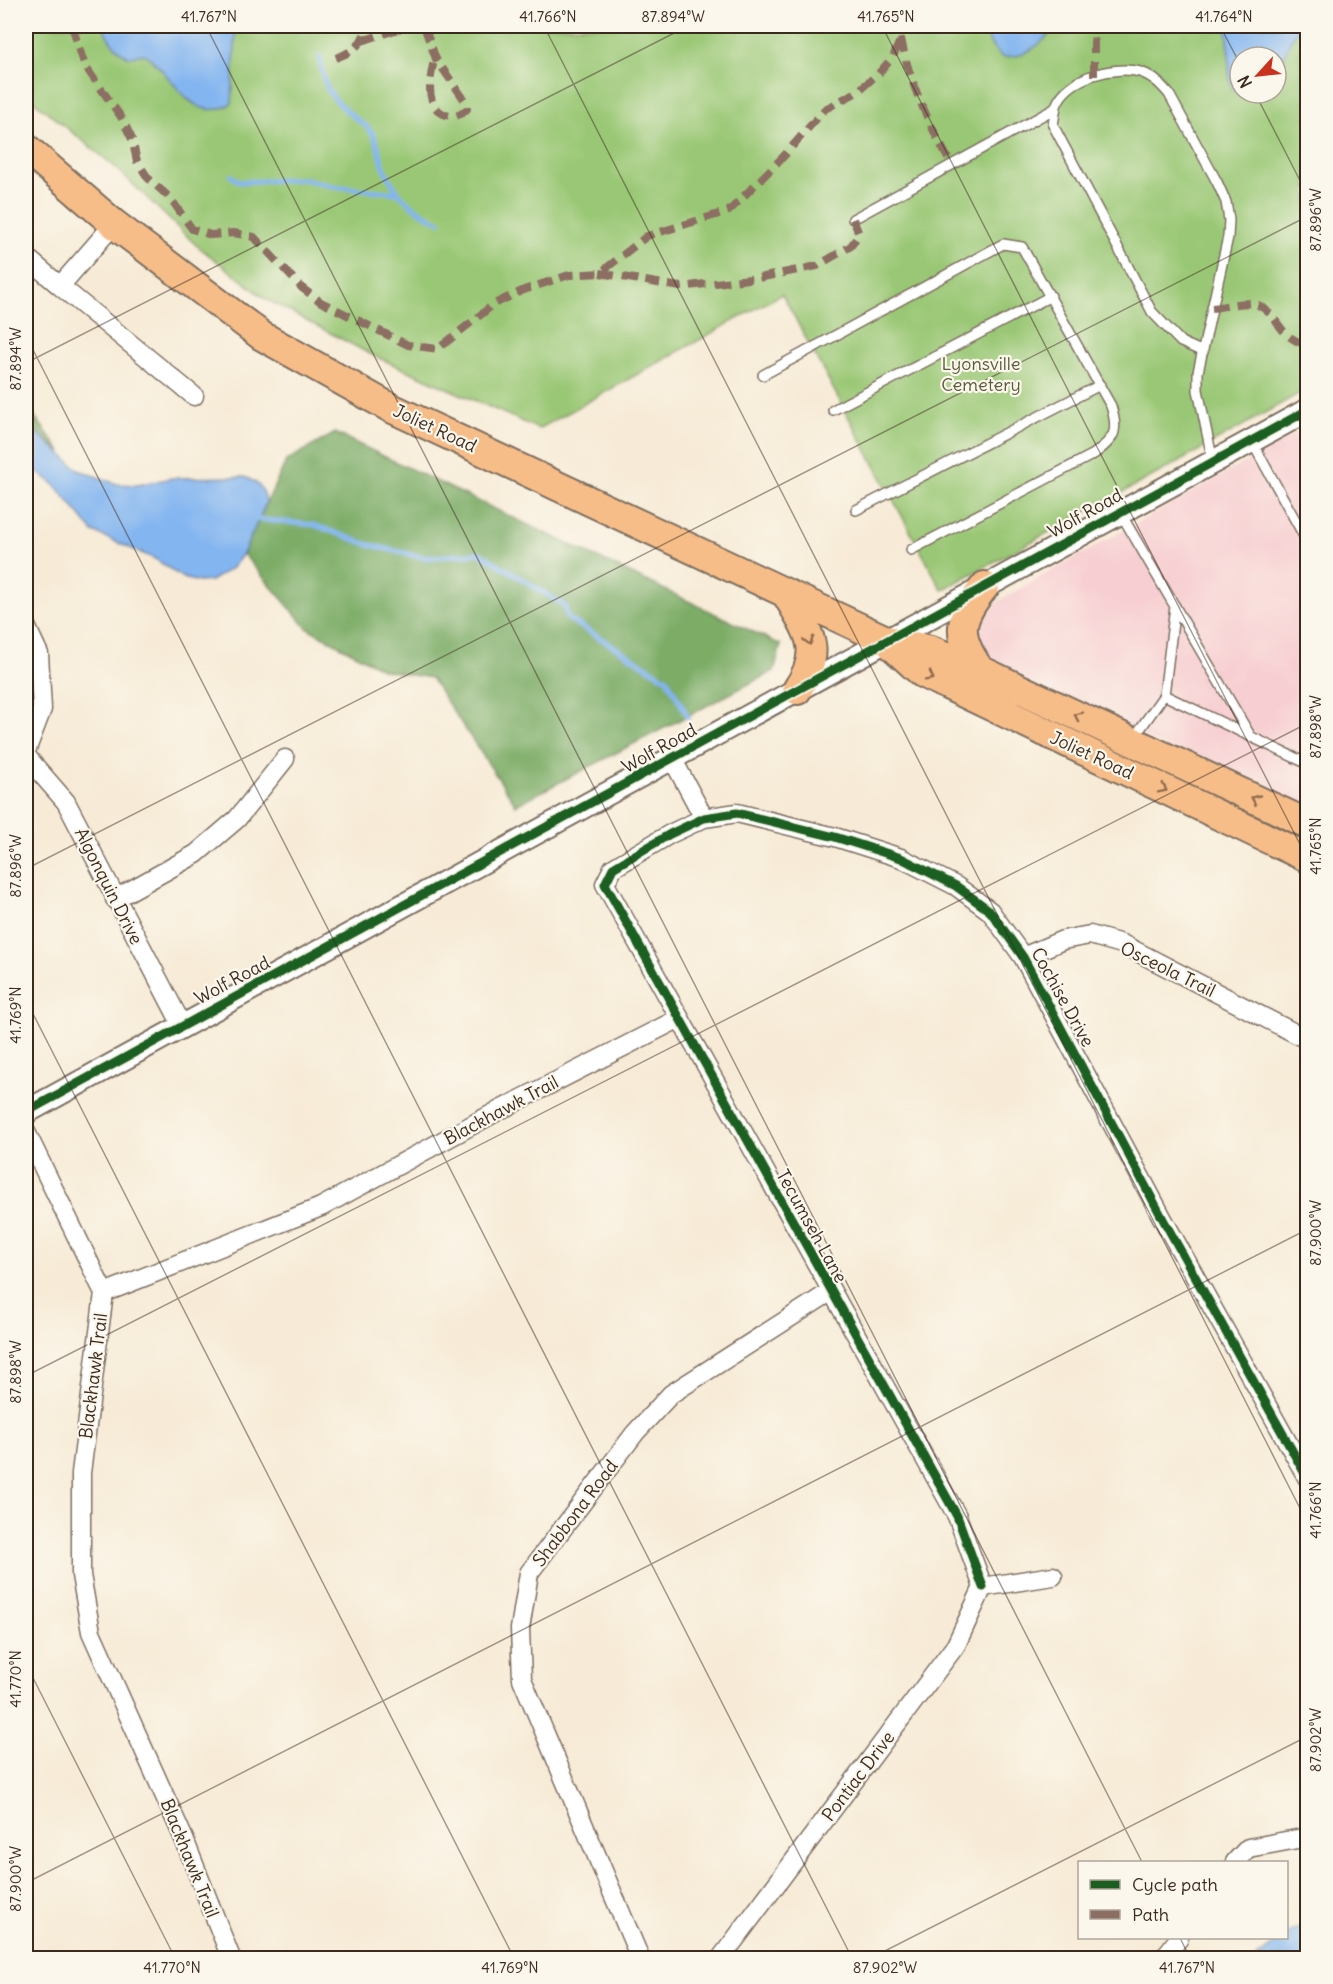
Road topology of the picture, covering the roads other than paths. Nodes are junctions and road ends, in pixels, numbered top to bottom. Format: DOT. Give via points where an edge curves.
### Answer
graph roads {
  1 [pos="1056,108"];
  2 [pos="26,148"];
  3 [pos="853,219"];
  4 [pos="114,224"];
  5 [pos="26,259"];
  6 [pos="60,286"];
  7 [pos="1051,296"];
  8 [pos="1203,352"];
  9 [pos="763,375"];
  10 [pos="1100,385"];
  11 [pos="194,396"];
  12 [pos="833,410"];
  13 [pos="1308,410"];
  14 [pos="1251,441"];
  15 [pos="1213,462"];
  16 [pos="856,510"];
  17 [pos="1120,512"];
  18 [pos="1308,543"];
  19 [pos="911,550"];
  20 [pos="985,586"];
  21 [pos="786,593"];
  22 [pos="1174,606"];
  23 [pos="26,626"];
  24 [pos="886,640"];
  25 [pos="980,670"];
  26 [pos="797,690"];
  27 [pos="1164,695"];
  28 [pos="1251,737"];
  29 [pos="1132,741"];
  30 [pos="26,753"];
  31 [pos="285,759"];
  32 [pos="673,760"];
  33 [pos="1308,764"];
  34 [pos="704,818"];
  35 [pos="1308,824"];
  36 [pos="1308,858"];
  37 [pos="605,884"];
  38 [pos="115,899"];
  39 [pos="1023,957"];
  40 [pos="678,1019"];
  41 [pos="182,1025"];
  42 [pos="1308,1040"];
  43 [pos="26,1112"];
  44 [pos="26,1132"];
  45 [pos="830,1292"];
  46 [pos="104,1293"];
  47 [pos="1308,1479"];
  48 [pos="1053,1576"];
  49 [pos="983,1587"];
  50 [pos="1308,1837"];
  51 [pos="1237,1861"];
  52 [pos="1178,1939"];
  53 [pos="231,1959"];
  54 [pos="640,1959"];
  55 [pos="721,1959"];
  56 [pos="1164,1959"];
  1 -- 3 [label="lane"];
  1 -- 8 [label="lane" via="1053,125 1152,312 1181,342"];
  1 -- 8 [label="lane" via="1077,85 1112,70 1146,74 1169,94 1217,182 1229,220"];
  2 -- 4 [label="main road, Joliet Road"];
  4 -- 6 [label="street"];
  4 -- 21 [label="main road, Joliet Road" via="262,336 389,407"];
  5 -- 6 [label="street"];
  6 -- 11 [label="street"];
  7 -- 9 [label="lane" via="1022,247 1003,243"];
  7 -- 10 [label="lane"];
  7 -- 12 [label="lane"];
  8 -- 15 [label="lane" via="1198,390"];
  10 -- 16 [label="lane"];
  10 -- 19 [label="lane" via="1116,420 1112,439 1105,446"];
  13 -- 14 [label="street, Wolf Road"];
  14 -- 15 [label="street, Wolf Road"];
  14 -- 18 [label="lane"];
  15 -- 17 [label="street, Wolf Road"];
  17 -- 20 [label="street, Wolf Road"];
  17 -- 22 [label="lane"];
  20 -- 24 [label="street, Wolf Road"];
  20 -- 25 [label="main road" via="967,609 962,627 965,646"];
  21 -- 24 [label="main road, Joliet Road"];
  21 -- 26 [label="main road, one-way" via="811,645 813,661"];
  22 -- 27 [label="lane"];
  22 -- 28 [label="lane"];
  23 -- 30 [label="street" via="39,654 42,709"];
  24 -- 25 [label="main road, Joliet Road" via="931,650"];
  24 -- 26 [label="street, Wolf Road"];
  24 -- 36 [label="main road, Joliet Road, one-way" via="922,673"];
  29 -- 25 [label="main road, Joliet Road, one-way"];
  26 -- 32 [label="street, Wolf Road"];
  27 -- 28 [label="lane"];
  27 -- 29 [label="lane"];
  28 -- 33 [label="lane"];
  35 -- 29 [label="main road, Joliet Road, one-way"];
  30 -- 38 [label="street, Algonquin Drive" via="66,802"];
  31 -- 38 [label="street" via="237,819 196,854"];
  32 -- 34 [label="street"];
  32 -- 41 [label="street, Wolf Road"];
  34 -- 37 [label="street, Cochise Drive" via="613,868"];
  34 -- 39 [label="street, Cochise Drive" via="737,813 836,837 901,858 956,886 990,911"];
  37 -- 40 [label="street, Tecumseh Lane"];
  38 -- 41 [label="street, Algonquin Drive"];
  39 -- 42 [label="street, Osceola Trail" via="1063,940 1090,935 1122,944"];
  39 -- 47 [label="street, Cochise Drive"];
  40 -- 45 [label="street, Tecumseh Lane"];
  40 -- 46 [label="street, Blackhawk Trail" via="321,1208"];
  41 -- 43 [label="street, Wolf Road"];
  44 -- 46 [label="street"];
  45 -- 49 [label="street, Tecumseh Lane" via="957,1516"];
  45 -- 54 [label="street, Shabbona Road" via="671,1394 635,1433 529,1573 520,1629 522,1679"];
  46 -- 53 [label="street, Blackhawk Trail" via="81,1473 81,1575 91,1632 184,1839"];
  48 -- 49 [label="street"];
  49 -- 55 [label="street, Pontiac Drive" via="956,1645"];
  50 -- 51 [label="street" via="1248,1848"];
  52 -- 56 [label="street"];
}
